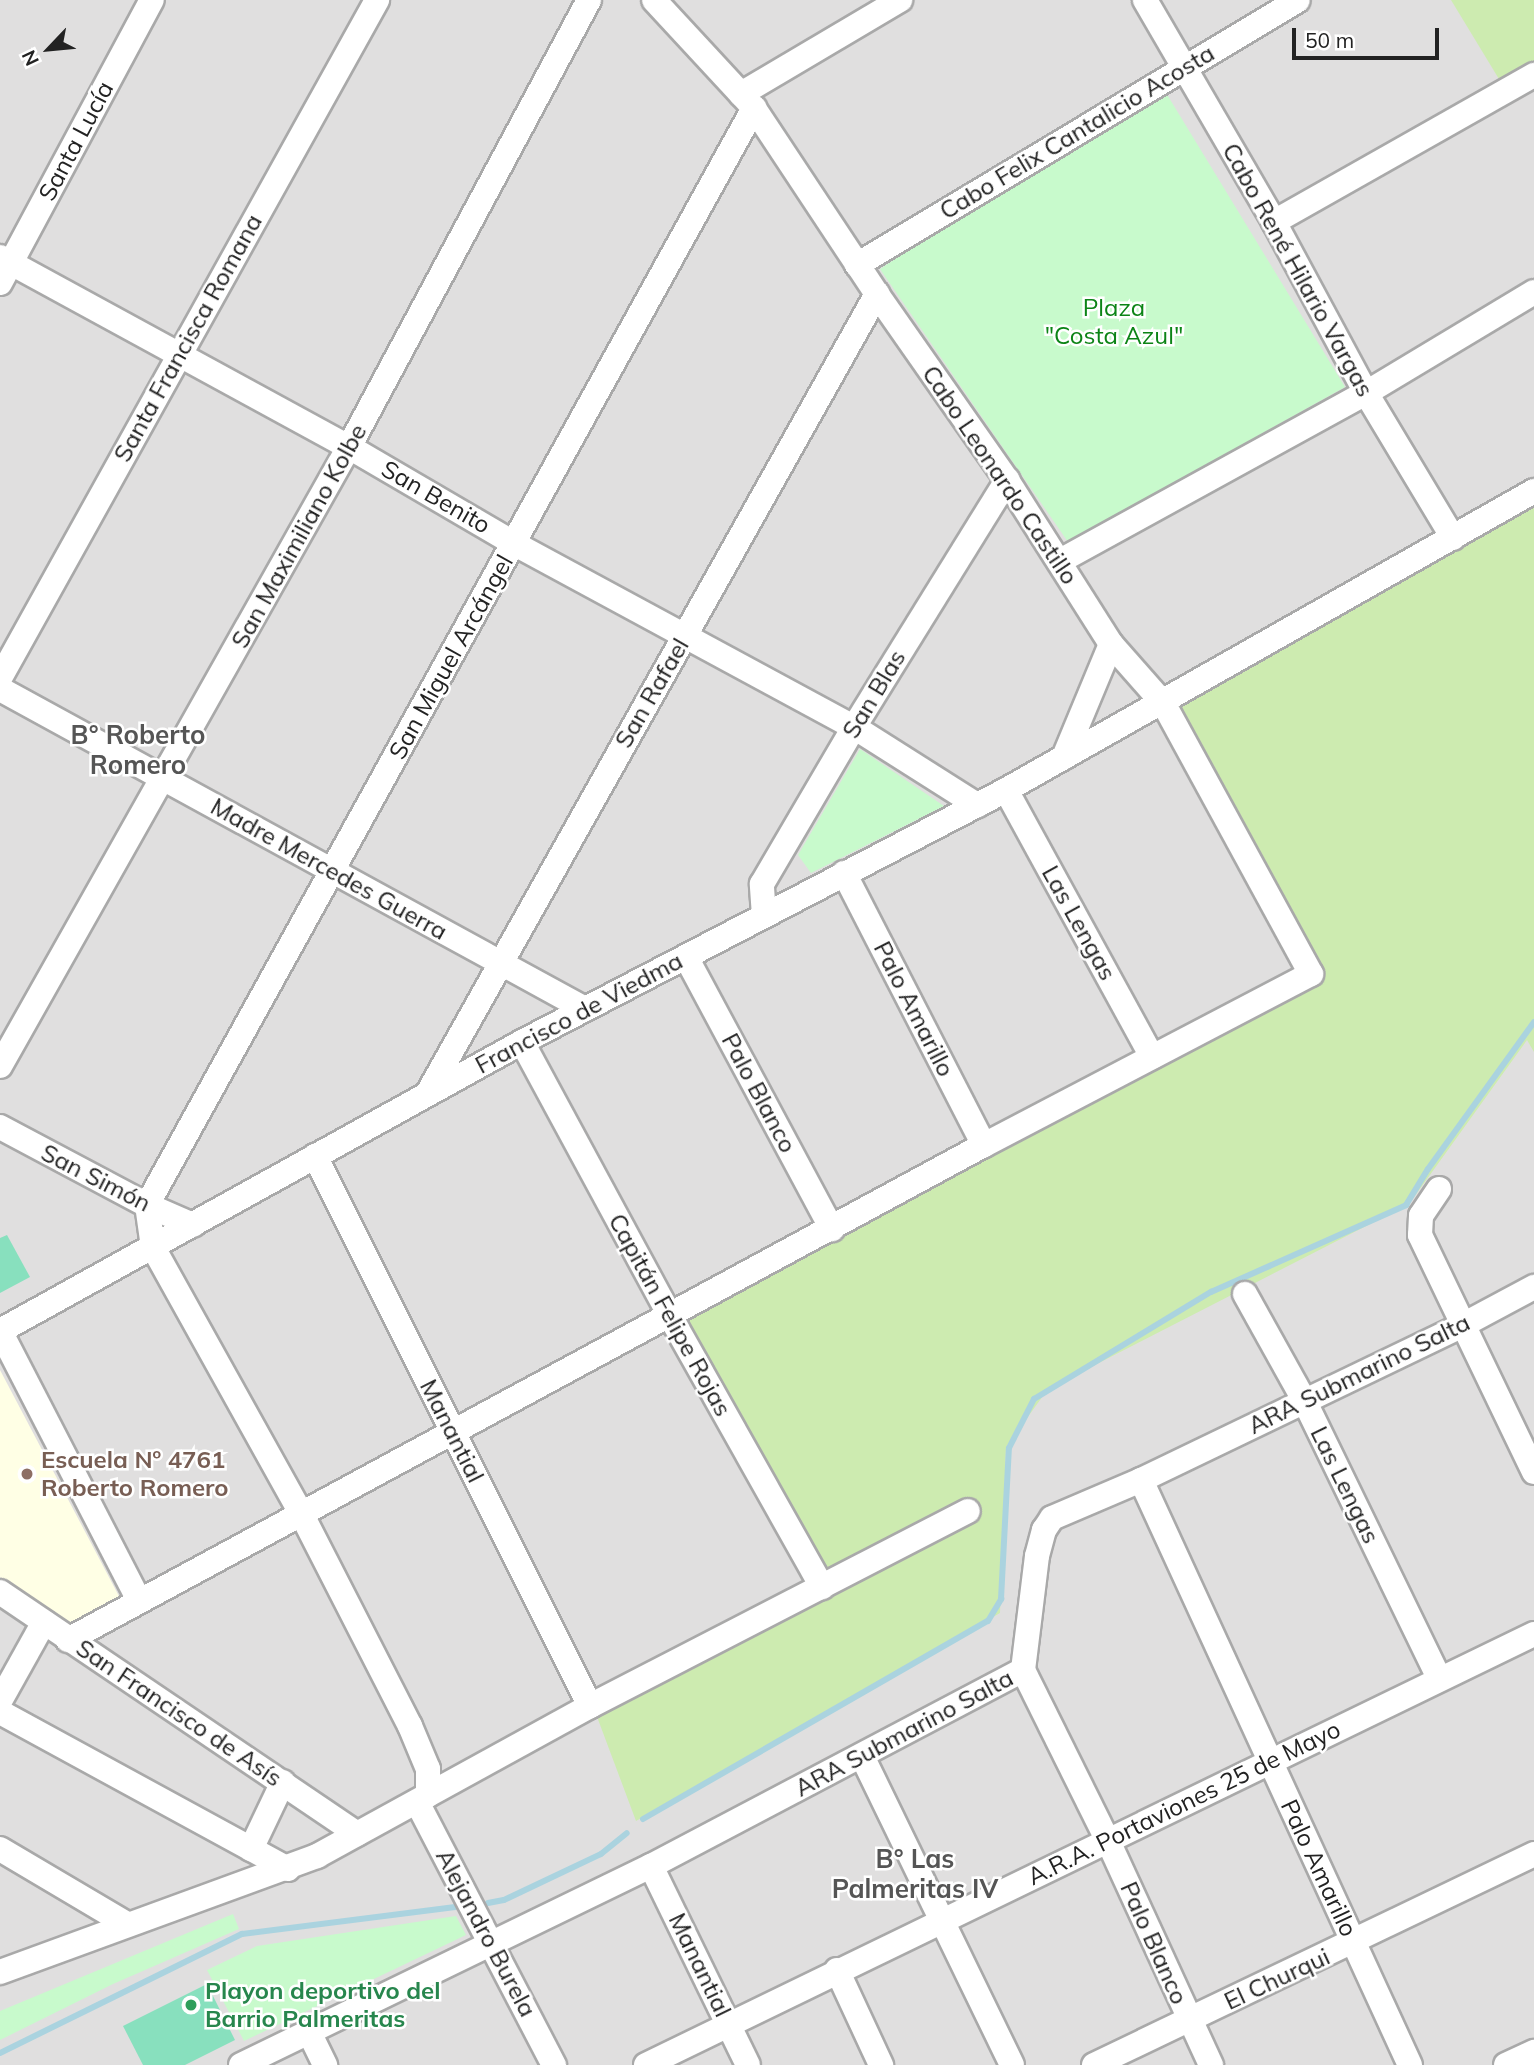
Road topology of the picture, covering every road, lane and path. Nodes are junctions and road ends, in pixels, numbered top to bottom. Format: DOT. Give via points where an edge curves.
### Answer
graph roads {
  1 [pos="152,0"];
  2 [pos="377,0"];
  3 [pos="589,0"];
  4 [pos="654,0"];
  5 [pos="900,0"];
  6 [pos="1145,0"];
  7 [pos="1298,0"];
  8 [pos="1184,69"];
  9 [pos="1534,75"];
  10 [pos="748,101"];
  11 [pos="1274,222"];
  12 [pos="857,265"];
  13 [pos="4,268"];
  14 [pos="1534,292"];
  15 [pos="877,294"];
  16 [pos="178,355"];
  17 [pos="1366,393"];
  18 [pos="349,447"];
  19 [pos="1006,480"];
  20 [pos="1534,491"];
  21 [pos="1453,538"];
  22 [pos="513,542"];
  23 [pos="1060,561"];
  24 [pos="685,634"];
  25 [pos="1111,643"];
  26 [pos="0,678"];
  27 [pos="0,689"];
  28 [pos="1163,703"];
  29 [pos="854,727"];
  30 [pos="1064,757"];
  31 [pos="164,779"];
  32 [pos="1006,790"];
  33 [pos="977,805"];
  34 [pos="333,871"];
  35 [pos="845,873"];
  36 [pos="764,916"];
  37 [pos="686,957"];
  38 [pos="499,962"];
  39 [pos="585,1009"];
  40 [pos="522,1042"];
  41 [pos="1152,1057"];
  42 [pos="0,1066"];
  43 [pos="428,1093"];
  44 [pos="0,1127"];
  45 [pos="984,1145"];
  46 [pos="315,1156"];
  47 [pos="1439,1189"];
  48 [pos="146,1205"];
  49 [pos="193,1225"];
  50 [pos="832,1229"];
  51 [pos="153,1247"];
  52 [pos="1534,1287"];
  53 [pos="1245,1294"];
  54 [pos="670,1316"];
  55 [pos="1463,1325"];
  56 [pos="0,1331"];
  57 [pos="1304,1400"];
  58 [pos="454,1434"];
  59 [pos="1534,1472"];
  60 [pos="1141,1480"];
  61 [pos="968,1511"];
  62 [pos="302,1515"];
  63 [pos="821,1587"];
  64 [pos="0,1592"];
  65 [pos="139,1600"];
  66 [pos="44,1622"];
  67 [pos="1533,1637"];
  68 [pos="68,1640"];
  69 [pos="1023,1670"];
  70 [pos="1439,1678"];
  71 [pos="0,1701"];
  72 [pos="590,1706"];
  73 [pos="0,1712"];
  74 [pos="862,1756"];
  75 [pos="1269,1760"];
  76 [pos="284,1782"];
  77 [pos="422,1799"];
  78 [pos="357,1834"];
  79 [pos="1108,1841"];
  80 [pos="0,1849"];
  81 [pos="251,1849"];
  82 [pos="1534,1854"];
  83 [pos="651,1866"];
  84 [pos="288,1869"];
  85 [pos="943,1920"];
  86 [pos="127,1924"];
  87 [pos="1354,1942"];
  88 [pos="492,1944"];
  89 [pos="837,1970"];
  90 [pos="0,1972"];
  91 [pos="1189,2020"];
  92 [pos="729,2025"];
  93 [pos="309,2032"];
  94 [pos="1534,2052"];
  95 [pos="241,2065"];
  96 [pos="325,2065"];
  97 [pos="554,2065"];
  98 [pos="646,2065"];
  99 [pos="748,2065"];
  100 [pos="881,2065"];
  101 [pos="1012,2065"];
  102 [pos="1094,2065"];
  103 [pos="1211,2065"];
  104 [pos="1410,2065"];
  105 [pos="1506,2065"];
  1 -- 13 [label="street, Santa Lucía"];
  2 -- 16 [label="street, Santa Francisca Romana"];
  3 -- 18 [label="street, San Maximiliano Kolbe"];
  4 -- 10 [label="street, Cabo Leonardo Castillo"];
  5 -- 10 [label="street"];
  6 -- 8 [label="street, Cabo René Hilario Vargas"];
  7 -- 8 [label="street, Cabo Felix Cantalicio Acosta"];
  8 -- 11 [label="street, Cabo René Hilario Vargas"];
  8 -- 12 [label="street, Cabo Felix Cantalicio Acosta"];
  9 -- 11 [label="street"];
  10 -- 12 [label="street, Cabo Leonardo Castillo"];
  10 -- 22 [label="street, San Miguel Arcángel"];
  11 -- 17 [label="street, Cabo René Hilario Vargas"];
  12 -- 15 [label="street, Cabo Leonardo Castillo"];
  13 -- 16 [label="street, San Benito"];
  14 -- 17 [label="street"];
  15 -- 19 [label="street, Cabo Leonardo Castillo"];
  15 -- 24 [label="street, San Rafael"];
  16 -- 18 [label="street, San Benito"];
  16 -- 26 [label="street, Santa Francisca Romana"];
  17 -- 21 [label="street, Cabo René Hilario Vargas"];
  17 -- 23 [label="street"];
  18 -- 22 [label="street, San Benito"];
  18 -- 31 [label="street, San Maximiliano Kolbe"];
  19 -- 23 [label="street, Cabo Leonardo Castillo"];
  19 -- 29 [label="street, San Blas"];
  20 -- 21 [label="street, Francisco de Viedma"];
  21 -- 28 [label="street, Francisco de Viedma"];
  22 -- 24 [label="street, San Benito"];
  22 -- 34 [label="street, San Miguel Arcángel"];
  23 -- 25 [label="street, Cabo Leonardo Castillo"];
  24 -- 29 [label="street, San Benito"];
  24 -- 38 [label="street, San Rafael"];
  25 -- 28 [label="street, Cabo Leonardo Castillo"];
  25 -- 30 [label="street"];
  27 -- 31 [label="street, Madre Mercedes Guerra"];
  28 -- 30 [label="street, Francisco de Viedma"];
  28 -- 41 [label="street, Cabo Leonardo Castillo" via="1311,974"];
  29 -- 33 [label="street, San Benito"];
  29 -- 36 [label="street, San Blas" via="762,884"];
  30 -- 32 [label="street, Francisco de Viedma"];
  31 -- 34 [label="street, Madre Mercedes Guerra"];
  31 -- 42 [label="street, San Maximiliano Kolbe"];
  32 -- 33 [label="street, Francisco de Viedma"];
  32 -- 41 [label="street, Las Lengas"];
  33 -- 35 [label="street, Francisco de Viedma"];
  34 -- 38 [label="street, Madre Mercedes Guerra"];
  34 -- 48 [label="street, San Miguel Arcángel"];
  35 -- 36 [label="street, Francisco de Viedma"];
  35 -- 45 [label="street, Palo Amarillo"];
  36 -- 37 [label="street, Francisco de Viedma"];
  37 -- 39 [label="street, Francisco de Viedma"];
  37 -- 50 [label="street, Palo Blanco"];
  38 -- 39 [label="street, Madre Mercedes Guerra"];
  38 -- 43 [label="street, San Rafael"];
  39 -- 40 [label="street, Francisco de Viedma"];
  40 -- 43 [label="street, Francisco de Viedma"];
  40 -- 54 [label="street, Capitán Felipe Rojas"];
  41 -- 45 [label="street"];
  43 -- 46 [label="street, Francisco de Viedma"];
  44 -- 48 [label="street, San Simón"];
  45 -- 50 [label="street"];
  46 -- 49 [label="street, Francisco de Viedma"];
  46 -- 58 [label="street, Manantial"];
  47 -- 55 [label="street" via="1421,1216 1420,1235"];
  48 -- 49 [label="street, San Simón"];
  48 -- 51 [label="street"];
  49 -- 51 [label="street, Francisco de Viedma"];
  50 -- 54 [label="street"];
  51 -- 56 [label="street, Francisco de Viedma"];
  51 -- 62 [label="street"];
  52 -- 55 [label="street, ARA Submarino Salta"];
  53 -- 57 [label="street, Las Lengas"];
  54 -- 58 [label="street"];
  54 -- 63 [label="street, Capitán Felipe Rojas"];
  55 -- 57 [label="street, ARA Submarino Salta"];
  55 -- 59 [label="street"];
  56 -- 65 [label="street"];
  57 -- 60 [label="street, ARA Submarino Salta"];
  57 -- 70 [label="street, Las Lengas"];
  58 -- 62 [label="street"];
  58 -- 72 [label="street, Manantial"];
  60 -- 69 [label="street, ARA Submarino Salta" via="1052,1518 1044,1530"];
  60 -- 75 [label="street, Palo Amarillo"];
  61 -- 63 [label="street"];
  62 -- 65 [label="street"];
  62 -- 77 [label="street" via="410,1726 428,1769"];
  63 -- 72 [label="street"];
  64 -- 66 [label="street, San Francisco de Asís"];
  65 -- 68 [label="street"];
  66 -- 68 [label="street, San Francisco de Asís"];
  66 -- 71 [label="street"];
  67 -- 70 [label="street, A.R.A. Portaviones 25 de Mayo"];
  68 -- 76 [label="street, San Francisco de Asís"];
  69 -- 74 [label="street, ARA Submarino Salta"];
  69 -- 79 [label="street, Palo Blanco"];
  70 -- 75 [label="street, A.R.A. Portaviones 25 de Mayo"];
  72 -- 77 [label="street"];
  73 -- 81 [label="street"];
  74 -- 83 [label="street, ARA Submarino Salta"];
  74 -- 85 [label="street"];
  75 -- 79 [label="street, A.R.A. Portaviones 25 de Mayo"];
  75 -- 87 [label="street, Palo Amarillo"];
  76 -- 78 [label="street, San Francisco de Asís"];
  76 -- 81 [label="street"];
  77 -- 78 [label="street"];
  77 -- 88 [label="street, Alejandro Burela"];
  78 -- 84 [label="street"];
  79 -- 85 [label="street, A.R.A. Portaviones 25 de Mayo"];
  79 -- 91 [label="street, Palo Blanco"];
  80 -- 86 [label="street"];
  81 -- 84 [label="street"];
  82 -- 87 [label="street, El Churqui"];
  83 -- 88 [label="street, ARA Submarino Salta"];
  83 -- 92 [label="street, Manantial"];
  84 -- 86 [label="street"];
  85 -- 89 [label="street, A.R.A. Portaviones 25 de Mayo"];
  85 -- 101 [label="street"];
  86 -- 90 [label="street"];
  87 -- 91 [label="street, El Churqui"];
  87 -- 104 [label="street, Palo Amarillo"];
  88 -- 93 [label="street, ARA Submarino Salta"];
  88 -- 97 [label="street, Alejandro Burela"];
  89 -- 92 [label="street, A.R.A. Portaviones 25 de Mayo"];
  89 -- 100 [label="street"];
  91 -- 102 [label="street, El Churqui"];
  91 -- 103 [label="street, Palo Blanco"];
  92 -- 98 [label="street, A.R.A. Portaviones 25 de Mayo"];
  92 -- 99 [label="street, Manantial"];
  93 -- 95 [label="street, ARA Submarino Salta"];
  93 -- 96 [label="street"];
  94 -- 105 [label="street"];
}
